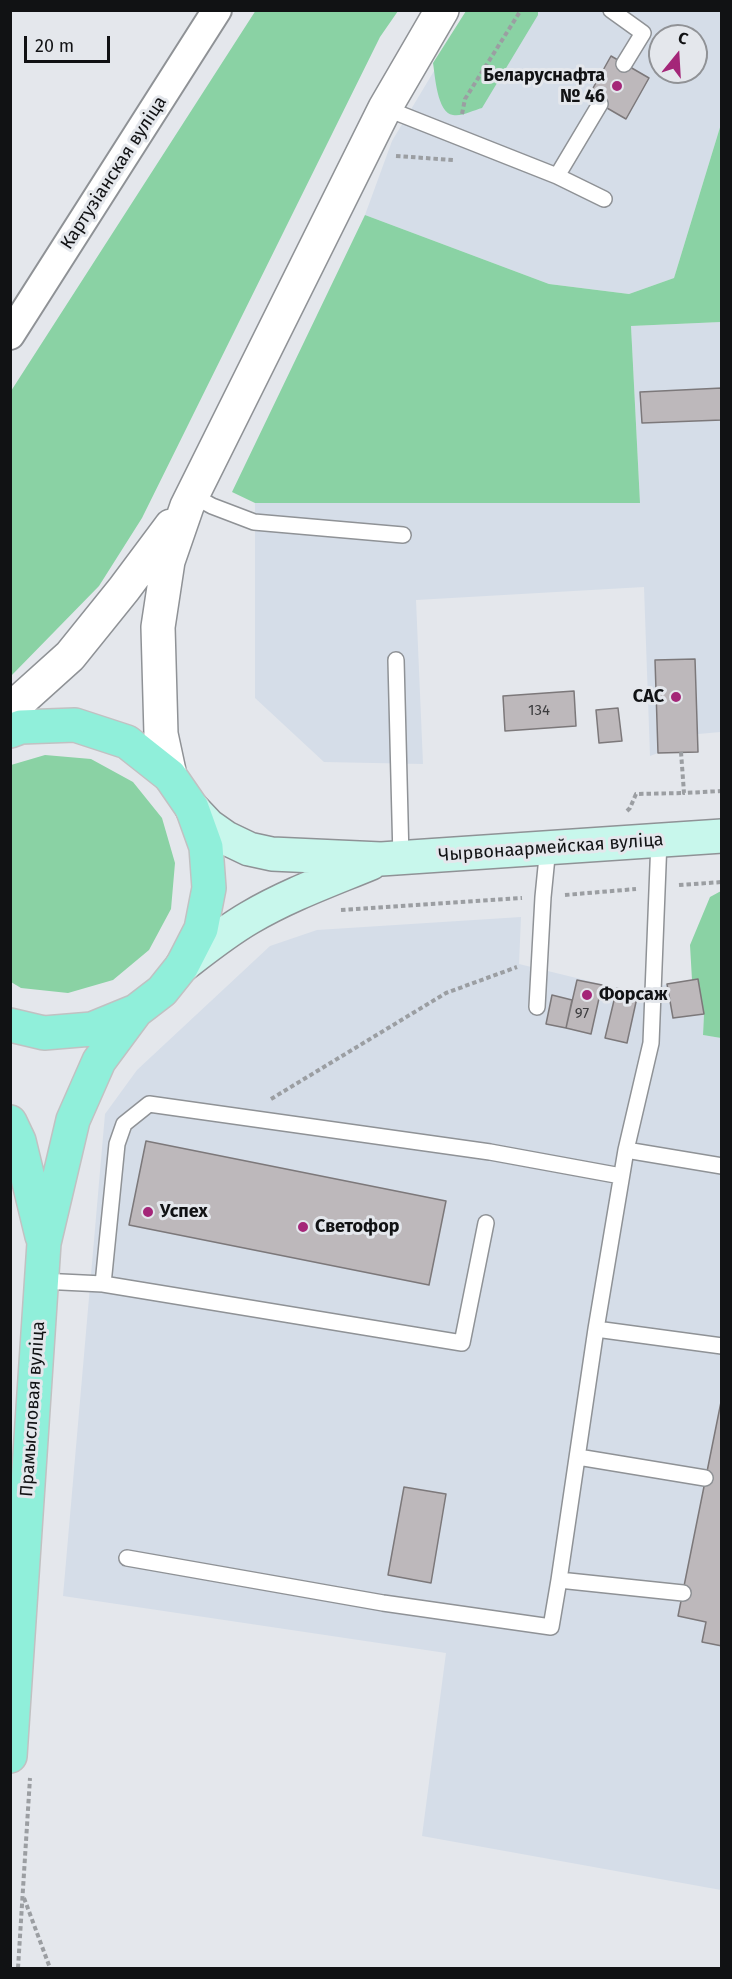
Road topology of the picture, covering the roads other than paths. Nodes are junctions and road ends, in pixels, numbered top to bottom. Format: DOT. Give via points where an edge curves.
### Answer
graph roads {
  1 [pos="217,10"];
  2 [pos="442,10"];
  3 [pos="611,10"];
  4 [pos="624,64"];
  5 [pos="600,104"];
  6 [pos="385,108"];
  7 [pos="557,176"];
  8 [pos="604,199"];
  9 [pos="10,335"];
  10 [pos="189,500"];
  11 [pos="403,535"];
  12 [pos="396,660"];
  13 [pos="10,710"];
  14 [pos="10,731"];
  15 [pos="170,776"];
  16 [pos="192,808"];
  17 [pos="722,836"];
  18 [pos="659,840"];
  19 [pos="548,847"];
  20 [pos="391,859"];
  21 [pos="182,966"];
  22 [pos="537,1007"];
  23 [pos="136,1011"];
  24 [pos="10,1025"];
  25 [pos="10,1122"];
  26 [pos="626,1149"];
  27 [pos="722,1166"];
  28 [pos="621,1176"];
  29 [pos="486,1223"];
  30 [pos="44,1243"];
  31 [pos="41,1281"];
  32 [pos="103,1284"];
  33 [pos="596,1329"];
  34 [pos="722,1346"];
  35 [pos="578,1457"];
  36 [pos="705,1478"];
  37 [pos="127,1558"];
  38 [pos="559,1580"];
  39 [pos="683,1593"];
  40 [pos="10,1756"];
  1 -- 9 [label="street, Картузіанская вуліца"];
  2 -- 6 [label="street"];
  3 -- 4 [label="lane" via="643,33"];
  5 -- 7 [label="lane"];
  6 -- 7 [label="lane"];
  6 -- 10 [label="street"];
  7 -- 8 [label="lane"];
  10 -- 11 [label="lane" via="254,522"];
  10 -- 13 [label="street" via="70,656"];
  10 -- 15 [label="street" via="168,561 158,627 161,734"];
  12 -- 20 [label="lane"];
  14 -- 15 [label="main road" via="75,725 127,742"];
  15 -- 16 [label="main road"];
  16 -- 20 [label="main road, Чырвонаармейская вуліца" via="209,826 249,849 272,854"];
  16 -- 21 [label="main road" via="206,847 209,888 201,929"];
  17 -- 18 [label="main road, Чырвонаармейская вуліца"];
  18 -- 19 [label="main road, Чырвонаармейская вуліца"];
  18 -- 26 [label="lane" via="651,1043"];
  19 -- 20 [label="main road, Чырвонаармейская вуліца"];
  19 -- 22 [label="lane"];
  20 -- 21 [label="main road, Чырвонаармейская вуліца" via="313,886 250,917"];
  21 -- 23 [label="main road" via="162,991"];
  23 -- 24 [label="main road" via="92,1029 44,1033"];
  23 -- 30 [label="main road, Прамысловая вуліца" via="99,1061 73,1120"];
  25 -- 30 [label="main road, Прамысловая вуліца" via="19,1141"];
  26 -- 27 [label="lane"];
  26 -- 28 [label="lane"];
  28 -- 32 [label="lane" via="490,1152 149,1104 124,1124 117,1144"];
  28 -- 33 [label="lane"];
  29 -- 32 [label="lane" via="462,1343"];
  30 -- 31 [label="main road, Прамысловая вуліца"];
  31 -- 32 [label="lane"];
  31 -- 40 [label="main road, Прамысловая вуліца"];
  33 -- 34 [label="lane"];
  33 -- 35 [label="lane"];
  35 -- 36 [label="lane"];
  35 -- 38 [label="lane"];
  37 -- 38 [label="lane" via="383,1603 551,1627"];
  38 -- 39 [label="lane"];
}
